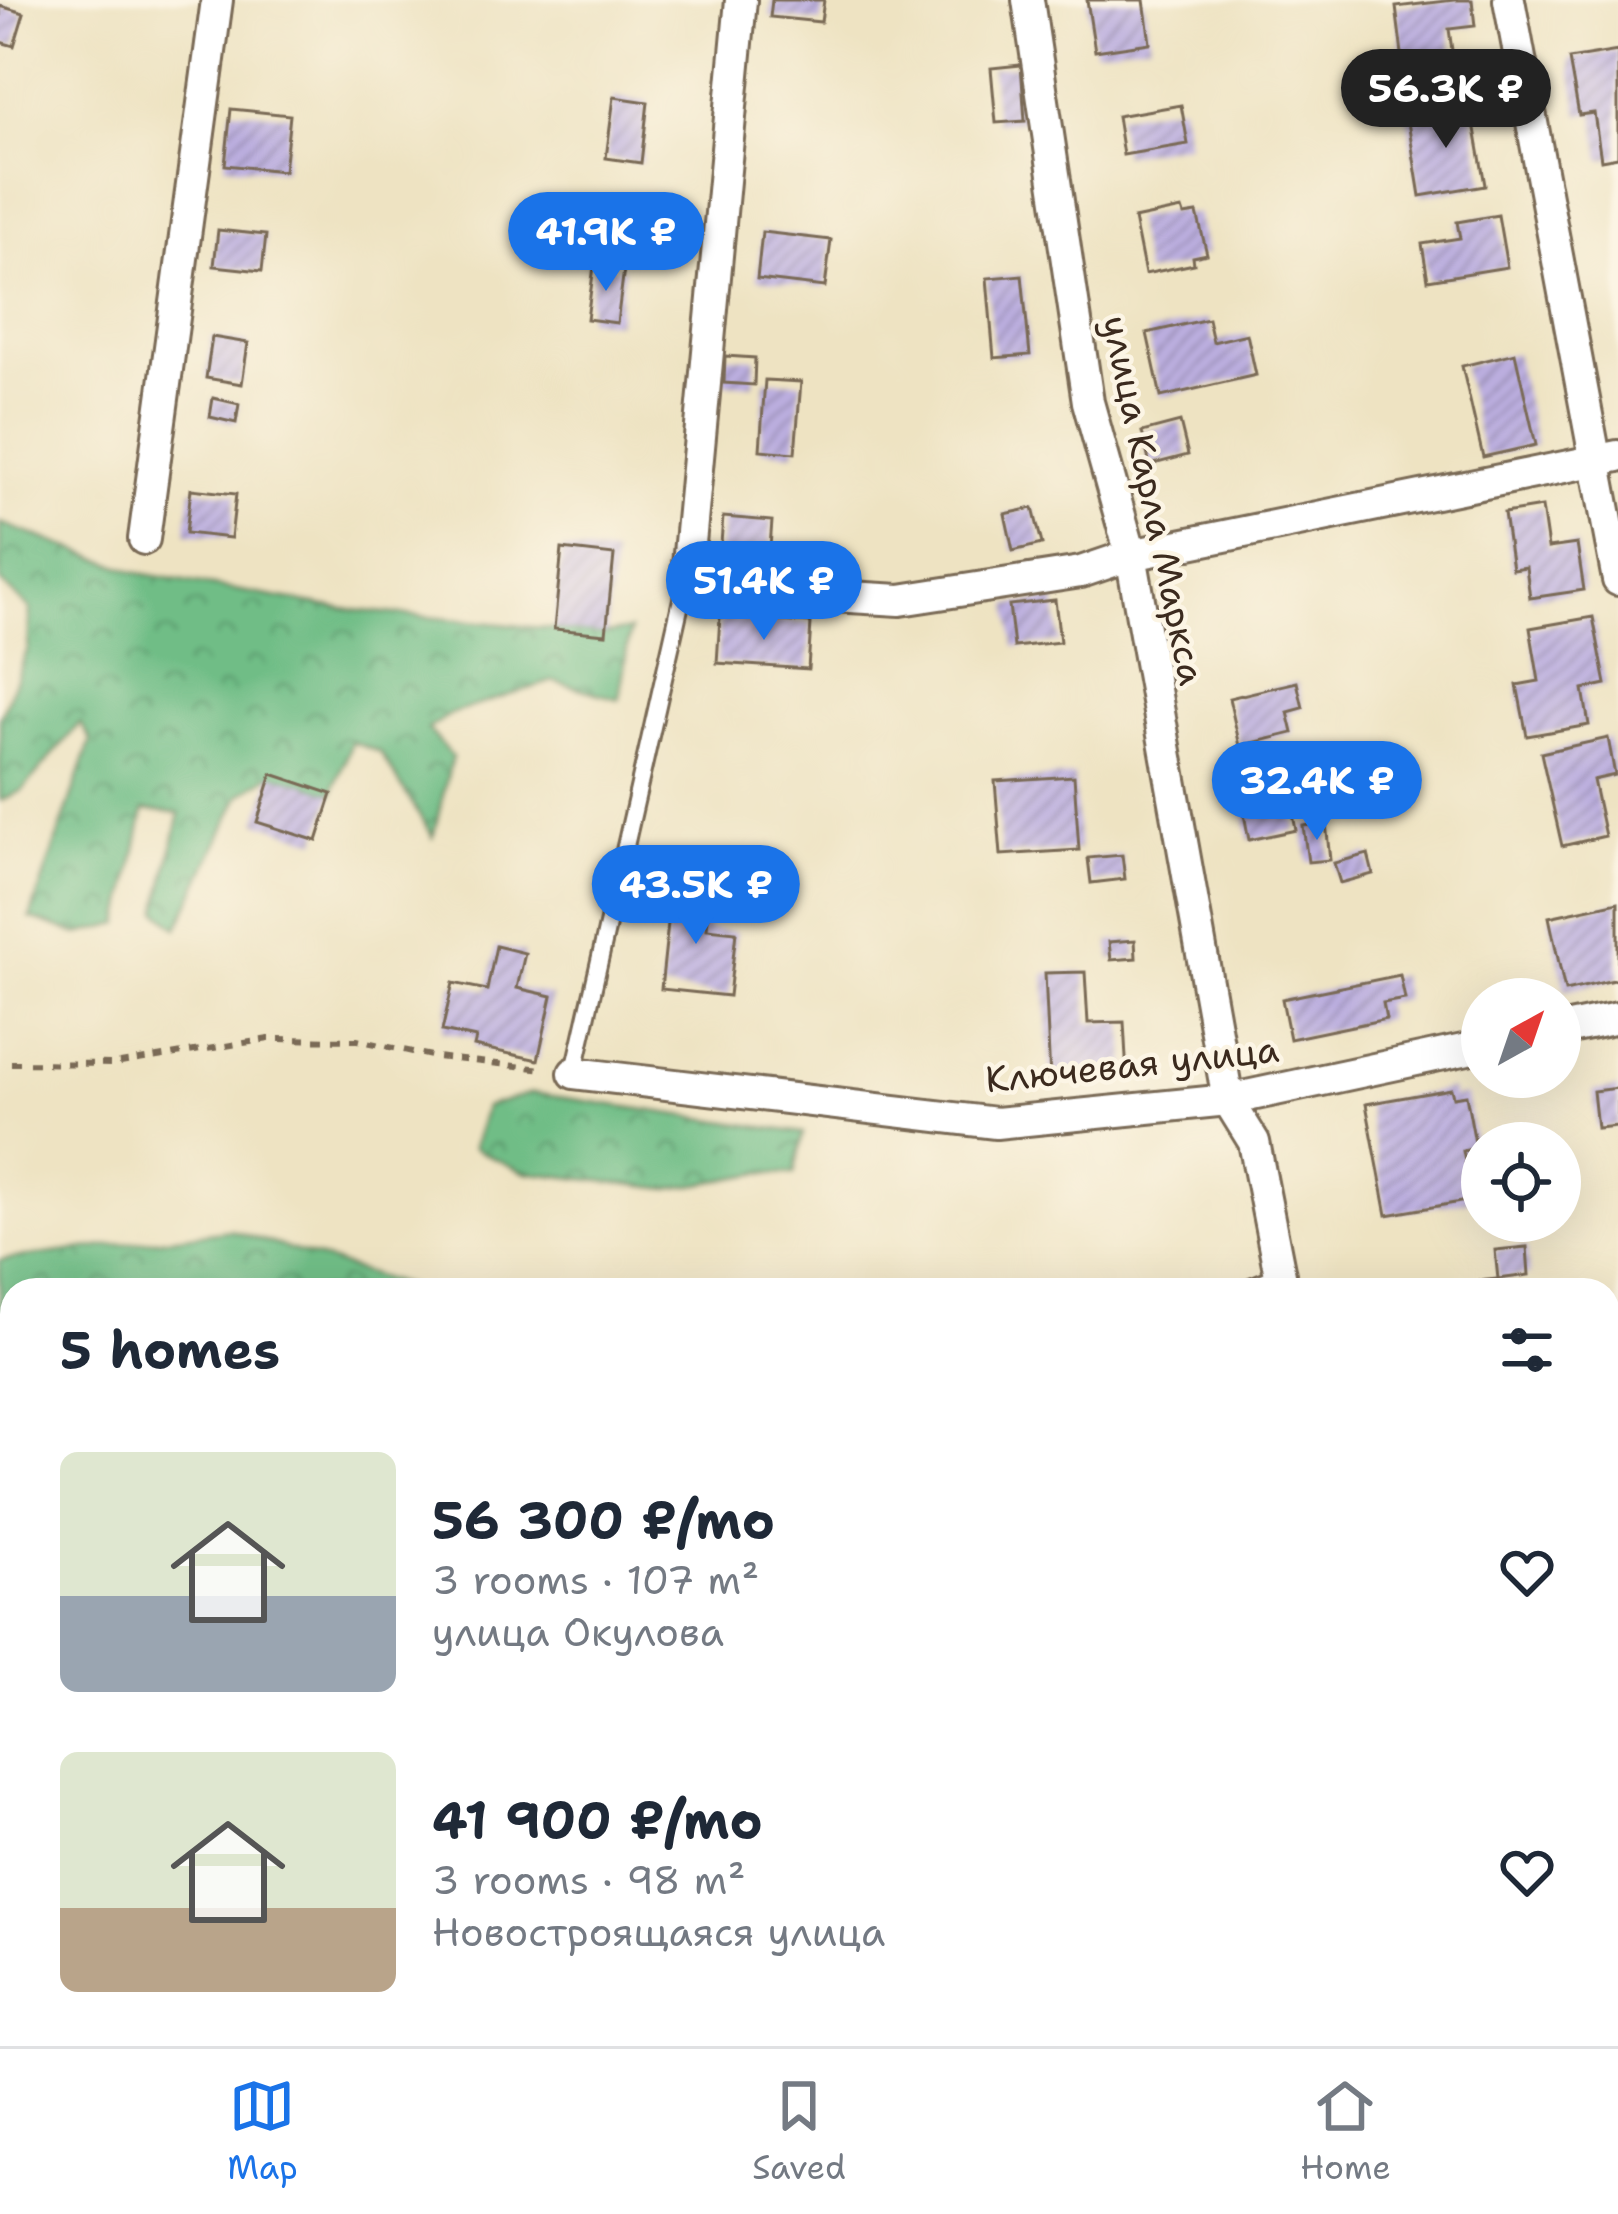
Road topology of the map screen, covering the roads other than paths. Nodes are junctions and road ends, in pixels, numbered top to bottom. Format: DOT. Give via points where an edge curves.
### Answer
graph roads {
  1 [pos="217,0"];
  2 [pos="741,0"];
  3 [pos="1028,0"];
  4 [pos="1509,0"];
  5 [pos="1607,458"];
  6 [pos="144,539"];
  7 [pos="1131,554"];
  8 [pos="687,575"];
  9 [pos="1618,580"];
  10 [pos="1618,1018"];
  11 [pos="1581,1026"];
  12 [pos="1461,1050"];
  13 [pos="574,1073"];
  14 [pos="1228,1100"];
  15 [pos="1281,1278"];
  1 -- 6 [label="street"];
  2 -- 8 [label="street"];
  3 -- 7 [label="street, улица Карла Маркса" via="1088,402"];
  4 -- 5 [label="street"];
  5 -- 7 [label="street"];
  5 -- 9 [label="street"];
  7 -- 8 [label="street" via="1081,572 900,600 731,590"];
  7 -- 14 [label="street, улица Карла Маркса"];
  8 -- 13 [label="lane"];
  10 -- 11 [label="street"];
  12 -- 14 [label="street, Ключевая улица"];
  13 -- 14 [label="street, Ключевая улица" via="996,1123"];
  14 -- 15 [label="street, улица Карла Маркса" via="1254,1142"];
}
